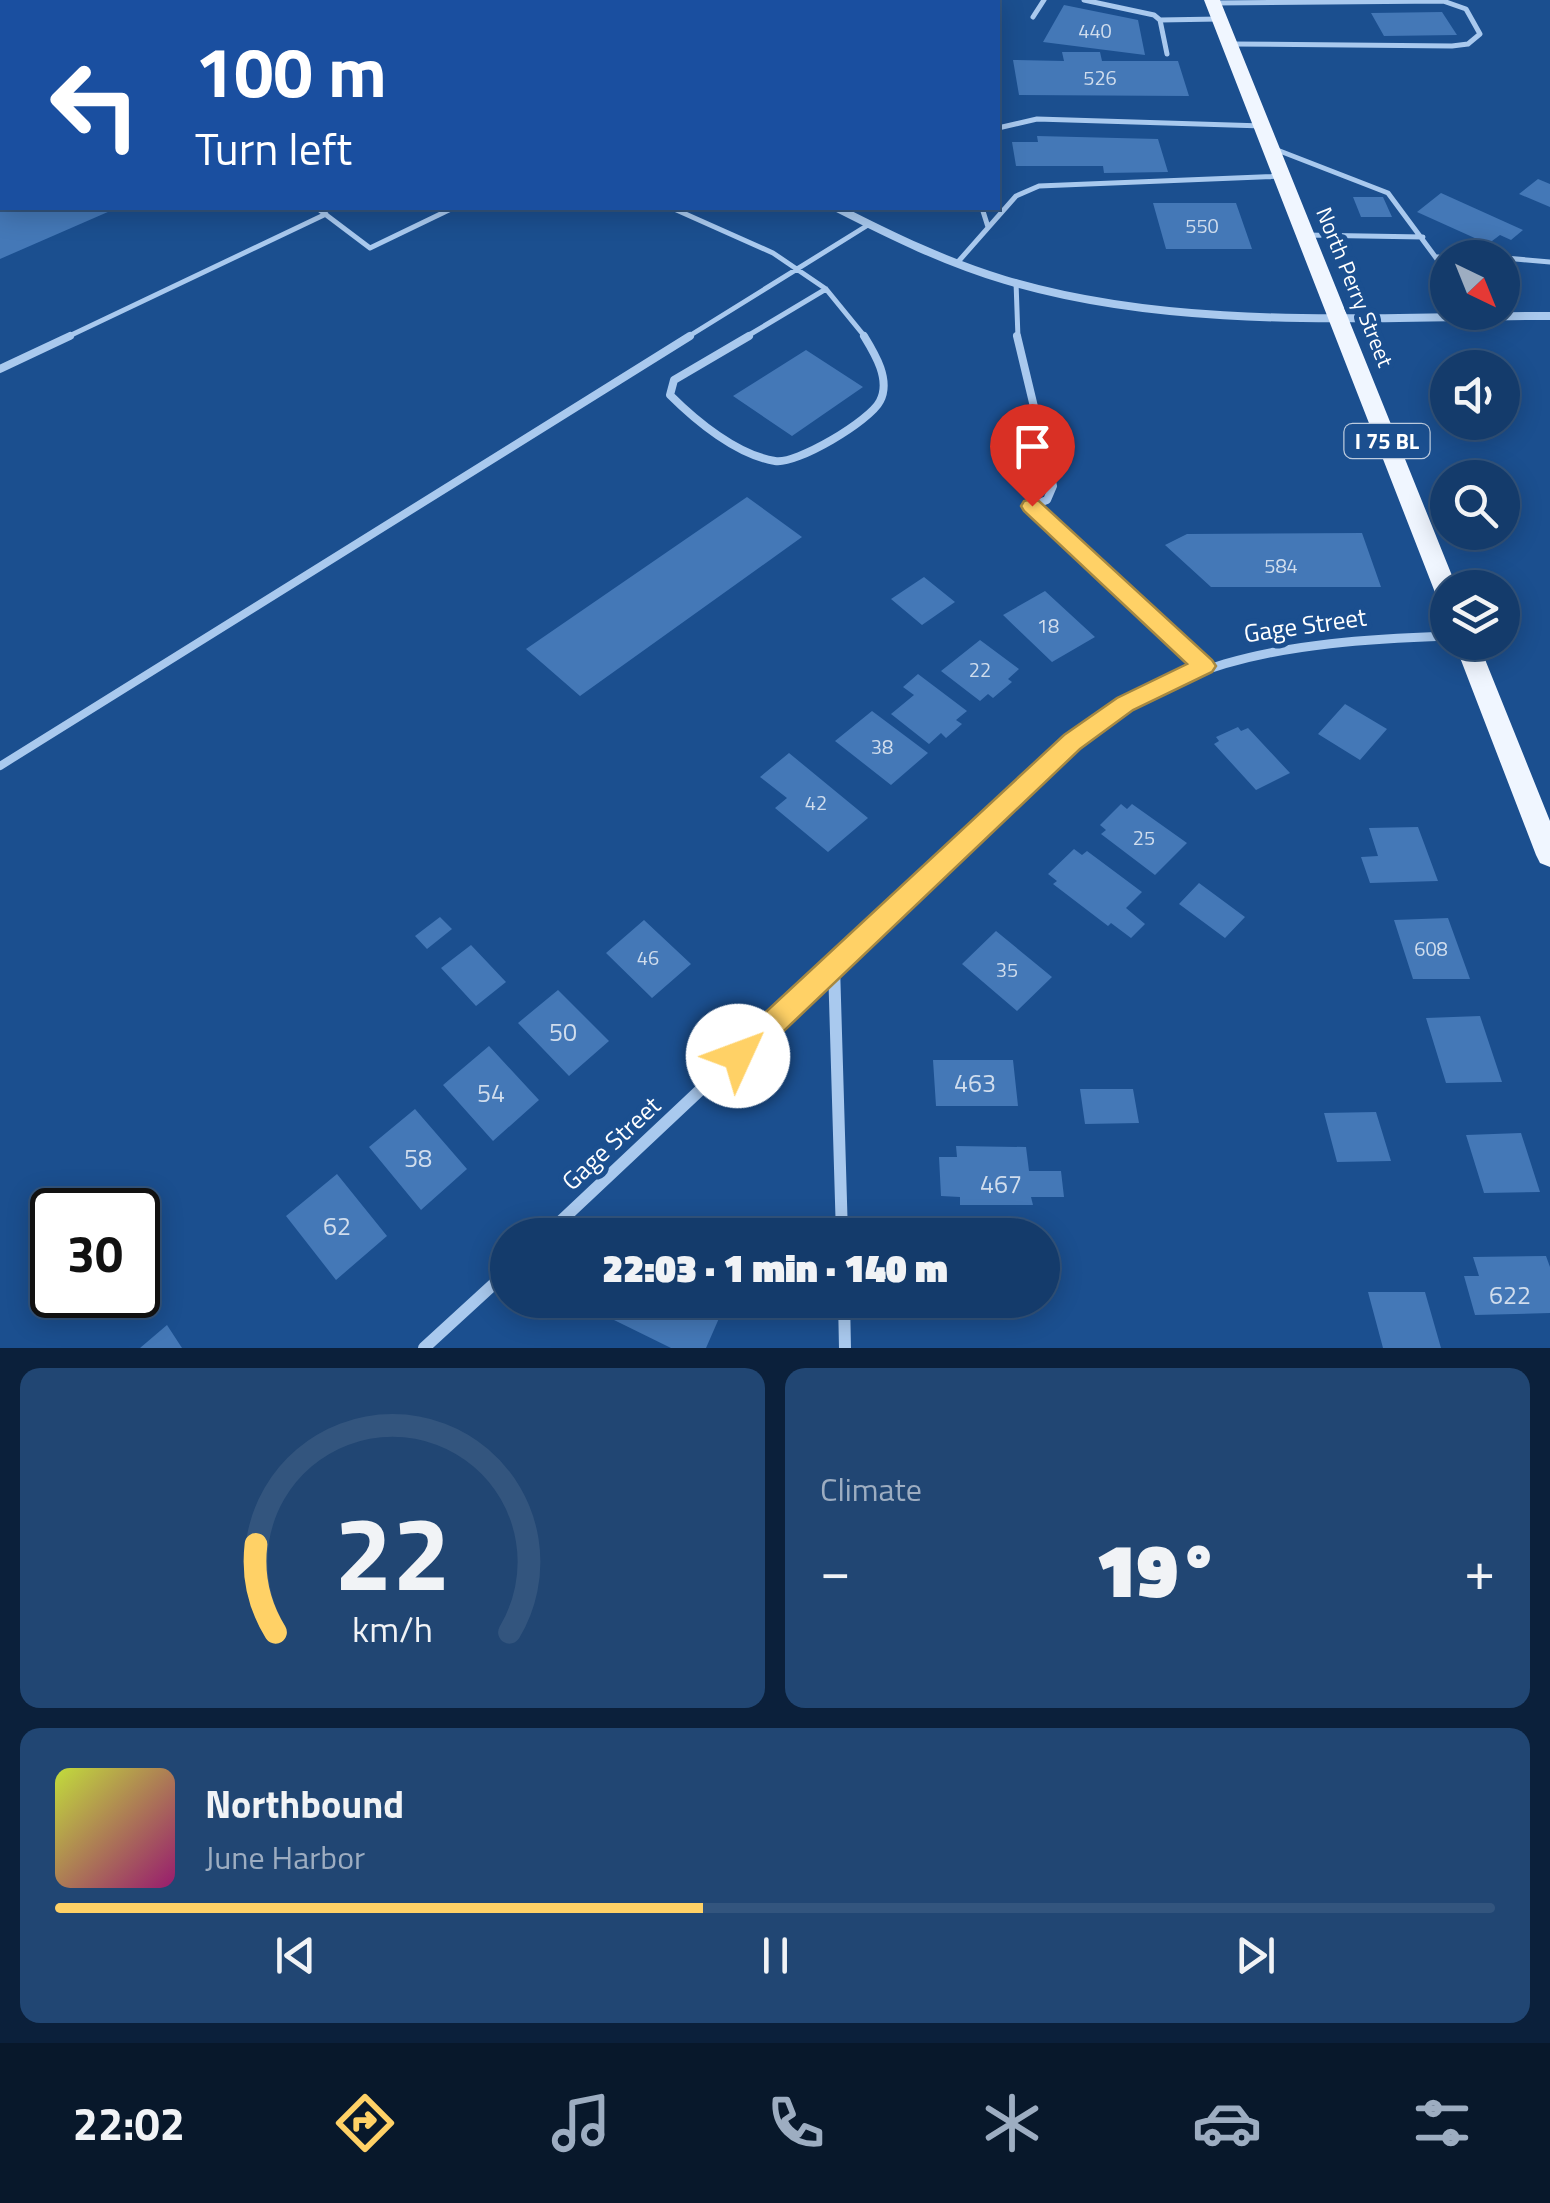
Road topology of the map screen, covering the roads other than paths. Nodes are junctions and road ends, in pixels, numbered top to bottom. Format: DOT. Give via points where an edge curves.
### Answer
graph roads {
  1 [pos="1044,0"];
  2 [pos="1084,0"];
  3 [pos="1215,7"];
  4 [pos="1032,17"];
  5 [pos="1160,20"];
  6 [pos="1229,44"];
  7 [pos="1167,54"];
  8 [pos="1263,126"];
  9 [pos="1000,127"];
  10 [pos="1270,148"];
  11 [pos="1282,176"];
  12 [pos="320,210"];
  13 [pos="449,210"];
  14 [pos="676,210"];
  15 [pos="841,210"];
  16 [pos="983,210"];
  17 [pos="326,214"];
  18 [pos="868,225"];
  19 [pos="988,228"];
  20 [pos="1305,235"];
  21 [pos="1423,238"];
  22 [pos="1430,248"];
  23 [pos="1520,259"];
  24 [pos="1550,262"];
  25 [pos="957,263"];
  26 [pos="799,268"];
  27 [pos="1016,282"];
  28 [pos="827,289"];
  29 [pos="1430,315"];
  30 [pos="1520,315"];
  31 [pos="1338,316"];
  32 [pos="1550,316"];
  33 [pos="0,369"];
  34 [pos="1439,570"];
  35 [pos="1430,637"];
  36 [pos="1473,660"];
  37 [pos="1204,666"];
  38 [pos="0,766"];
  39 [pos="1550,855"];
  40 [pos="834,966"];
  41 [pos="564,1218"];
  42 [pos="841,1218"];
  43 [pos="490,1288"];
  44 [pos="844,1318"];
  45 [pos="424,1348"];
  46 [pos="845,1348"];
  1 -- 4 [label="lane"];
  2 -- 5 [label="lane"];
  3 -- 5 [label="lane"];
  3 -- 6 [label="main road, North Perry Street / I 75 BL"];
  3 -- 6 [label="lane" via="1443,2 1466,9 1480,34 1452,46"];
  5 -- 7 [label="lane"];
  6 -- 8 [label="main road, North Perry Street / I 75 BL"];
  8 -- 9 [label="lane" via="1037,118"];
  8 -- 10 [label="main road, North Perry Street / I 75 BL"];
  10 -- 11 [label="main road, North Perry Street / I 75 BL"];
  10 -- 21 [label="lane" via="1388,193"];
  11 -- 19 [label="lane" via="1039,186 1016,196"];
  11 -- 20 [label="main road, North Perry Street / I 75 BL"];
  12 -- 17 [label="lane"];
  13 -- 17 [label="lane" via="370,248"];
  14 -- 26 [label="lane"];
  15 -- 18 [label="street"];
  16 -- 19 [label="lane"];
  17 -- 33 [label="lane"];
  18 -- 25 [label="street"];
  18 -- 26 [label="lane"];
  19 -- 25 [label="lane"];
  20 -- 21 [label="lane"];
  20 -- 31 [label="main road, North Perry Street / I 75 BL"];
  21 -- 22 [label="lane"];
  23 -- 24 [label="lane"];
  25 -- 27 [label="street"];
  26 -- 28 [label="lane"];
  26 -- 38 [label="lane"];
  27 -- 31 [label="street" via="1168,312"];
  27 -- 37 [label="lane" via="1017,336 1053,486 1046,500 1032,506"];
  28 -- 28 [label="lane" via="877,356 885,380 881,400 860,420 802,456 764,460 670,395 674,380"];
  29 -- 31 [label="street"];
  30 -- 32 [label="street"];
  31 -- 34 [label="main road, North Perry Street / I 75 BL"];
  35 -- 37 [label="street, Gage Street" via="1305,642"];
  36 -- 39 [label="main road"];
  37 -- 40 [label="street, Gage Street" via="1125,704 1072,742"];
  40 -- 41 [label="street, Gage Street"];
  40 -- 42 [label="street"];
  43 -- 45 [label="street"];
  44 -- 46 [label="street"];
}
